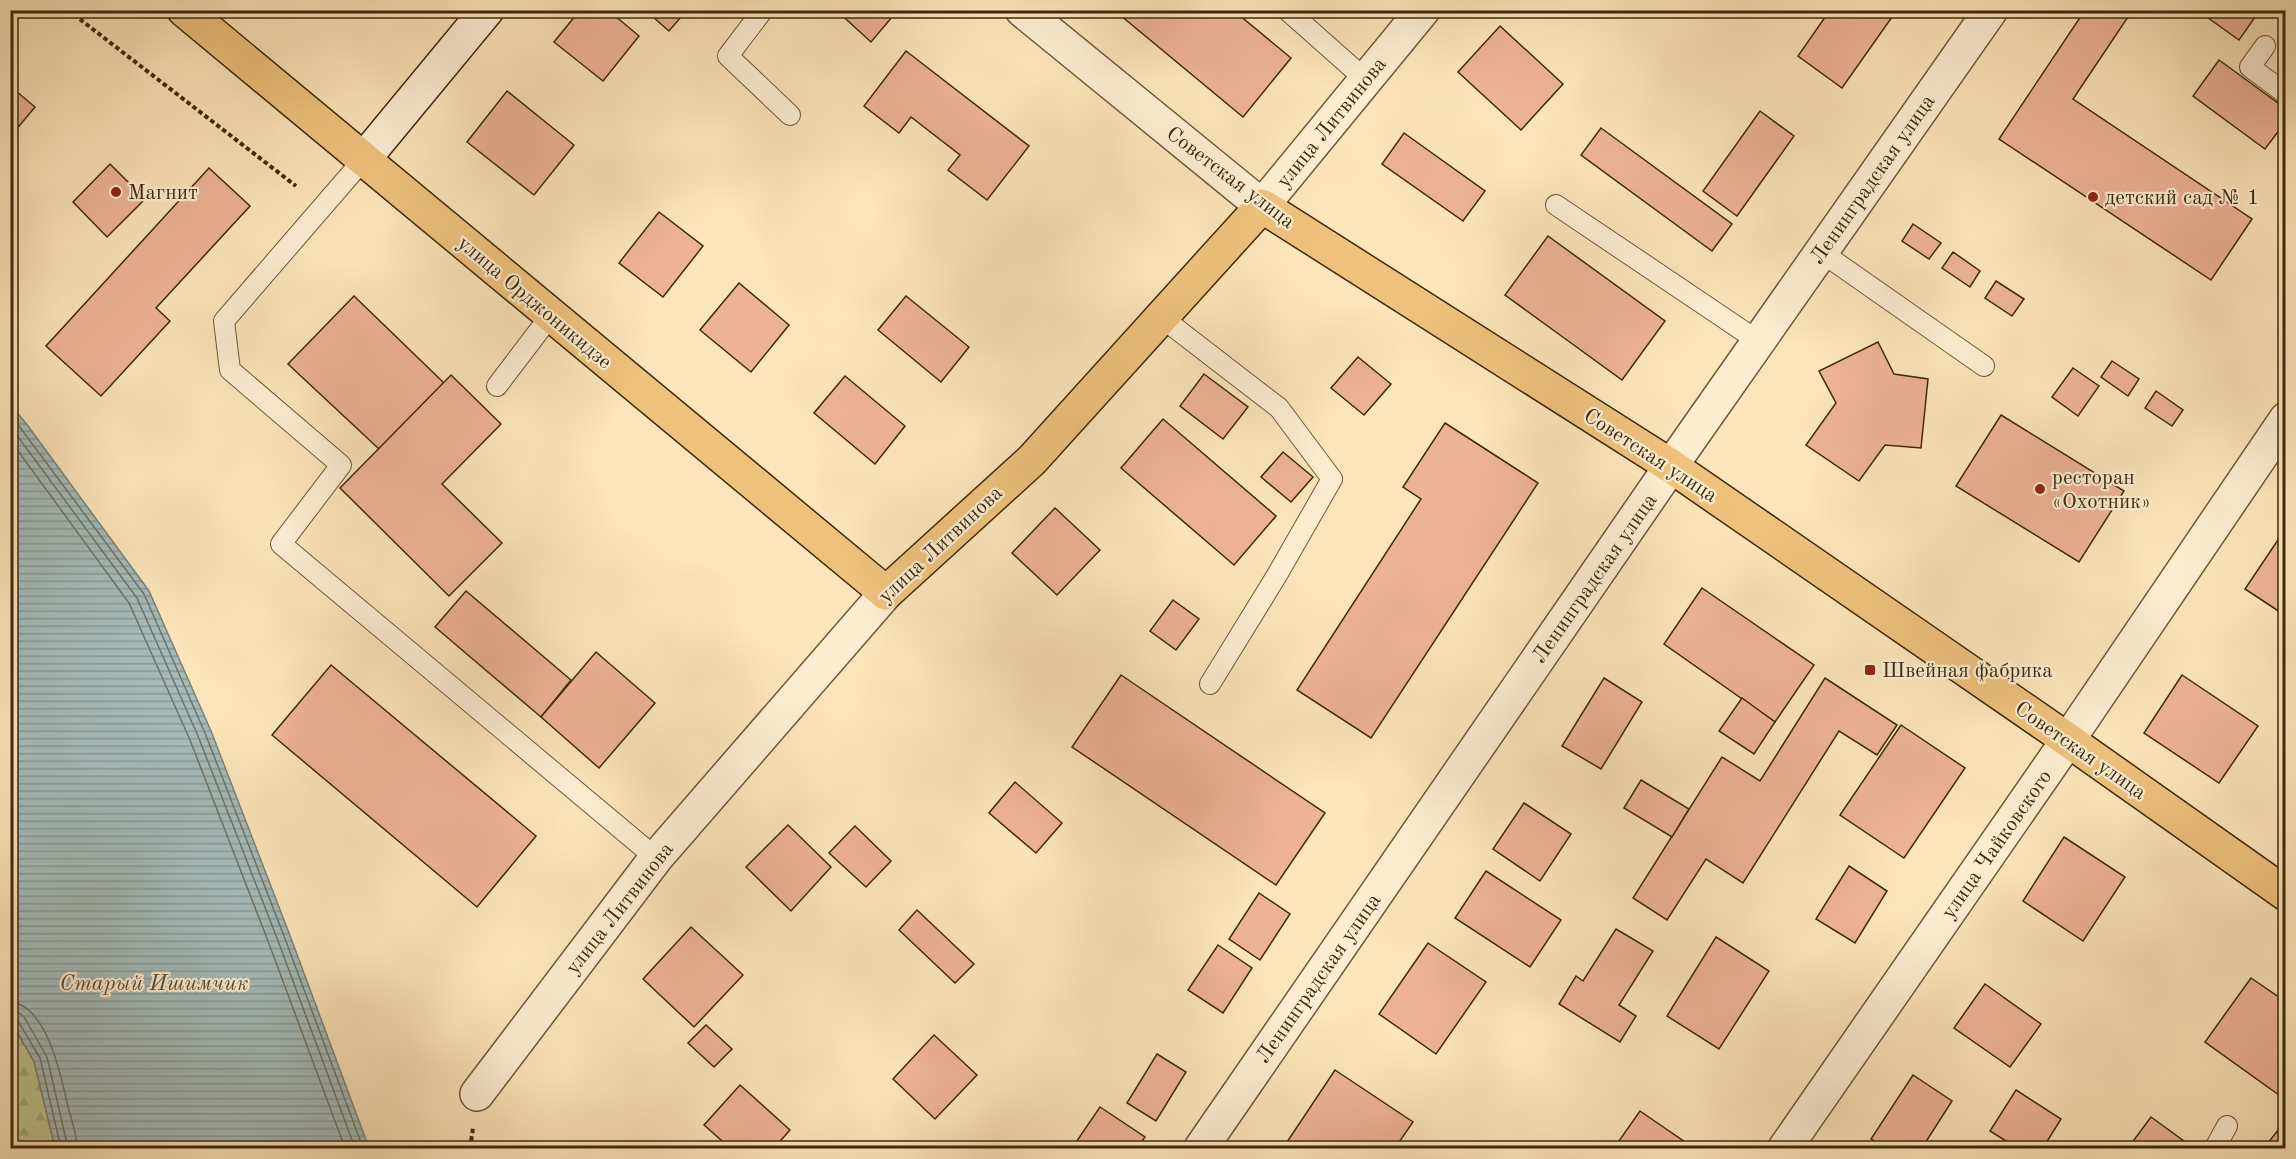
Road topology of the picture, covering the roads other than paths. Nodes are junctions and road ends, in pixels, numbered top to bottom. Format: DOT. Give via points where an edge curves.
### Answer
graph roads {
  1 [pos="184,10"];
  2 [pos="487,10"];
  3 [pos="763,10"];
  4 [pos="1022,10"];
  5 [pos="1287,10"];
  6 [pos="1422,10"];
  7 [pos="1991,10"];
  8 [pos="2265,46"];
  9 [pos="1366,80"];
  10 [pos="2286,94"];
  11 [pos="790,115"];
  12 [pos="363,160"];
  13 [pos="1556,205"];
  14 [pos="1262,206"];
  15 [pos="1821,252"];
  16 [pos="551,315"];
  17 [pos="1161,317"];
  18 [pos="1758,341"];
  19 [pos="1984,366"];
  20 [pos="497,386"];
  21 [pos="2286,419"];
  22 [pos="1671,466"];
  23 [pos="886,593"];
  24 [pos="1210,684"];
  25 [pos="2068,740"];
  26 [pos="656,858"];
  27 [pos="2286,894"];
  28 [pos="477,1094"];
  29 [pos="2227,1126"];
  30 [pos="1202,1149"];
  31 [pos="1785,1149"];
  32 [pos="2215,1149"];
  1 -- 12 [label="main road, улица Орджоникидзе"];
  2 -- 12 [label="street"];
  3 -- 11 [label="lane" via="728,56"];
  4 -- 14 [label="street, Советская улица"];
  5 -- 9 [label="lane"];
  6 -- 9 [label="street, улица Литвинова"];
  7 -- 15 [label="street, Ленинградская улица"];
  8 -- 10 [label="lane" via="2250,67"];
  9 -- 14 [label="street, улица Литвинова"];
  12 -- 16 [label="main road, улица Орджоникидзе"];
  12 -- 26 [label="lane" via="224,321 230,370 341,465 281,544"];
  13 -- 18 [label="lane"];
  14 -- 17 [label="main road, улица Литвинова"];
  14 -- 22 [label="main road, Советская улица"];
  15 -- 18 [label="street, Ленинградская улица"];
  15 -- 19 [label="lane"];
  16 -- 20 [label="lane"];
  16 -- 23 [label="main road, улица Орджоникидзе"];
  17 -- 23 [label="main road, улица Литвинова" via="1032,460"];
  17 -- 24 [label="lane" via="1280,408 1332,479"];
  18 -- 22 [label="street, Ленинградская улица"];
  21 -- 25 [label="street, улица Чайковского"];
  22 -- 25 [label="main road, Советская улица"];
  22 -- 30 [label="street, Ленинградская улица"];
  23 -- 26 [label="street, улица Литвинова"];
  25 -- 27 [label="main road, Советская улица"];
  25 -- 31 [label="street, улица Чайковского"];
  26 -- 28 [label="street, улица Литвинова"];
  29 -- 32 [label="lane"];
}
